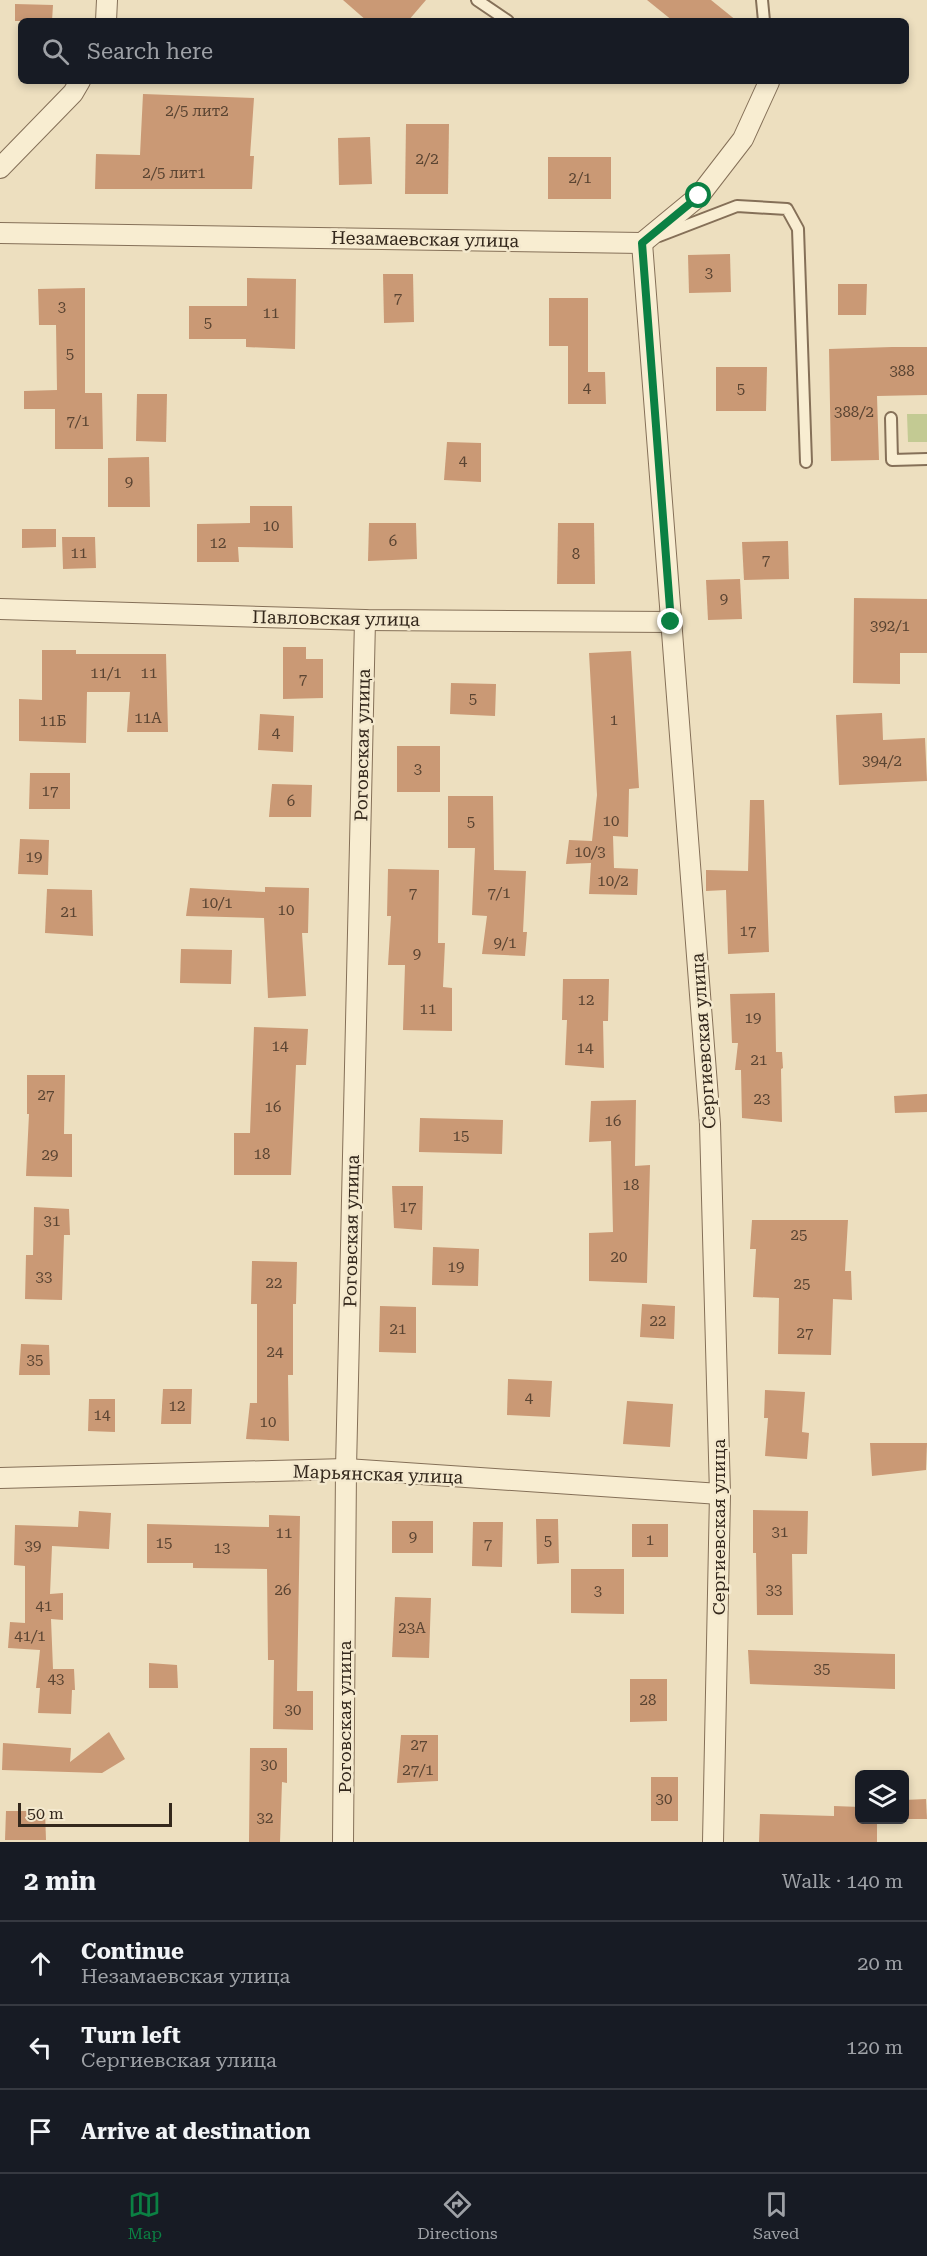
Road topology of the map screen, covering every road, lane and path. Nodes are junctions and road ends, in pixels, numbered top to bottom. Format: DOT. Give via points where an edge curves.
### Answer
graph roads {
  1 [pos="107,0"];
  2 [pos="477,0"];
  3 [pos="762,0"];
  4 [pos="106,18"];
  5 [pos="504,18"];
  6 [pos="764,18"];
  7 [pos="78,84"];
  8 [pos="768,84"];
  9 [pos="0,168"];
  10 [pos="0,233"];
  11 [pos="642,243"];
  12 [pos="891,418"];
  13 [pos="927,459"];
  14 [pos="806,462"];
  15 [pos="0,609"];
  16 [pos="365,620"];
  17 [pos="671,622"];
  18 [pos="346,1469"];
  19 [pos="0,1478"];
  20 [pos="720,1494"];
  21 [pos="343,1842"];
  22 [pos="713,1842"];
  1 -- 4 [label="street"];
  2 -- 5 [label="lane"];
  3 -- 6 [label="lane"];
  7 -- 9 [label="street"];
  8 -- 11 [label="street" via="743,139 705,188"];
  10 -- 11 [label="street, Незамаевская улица"];
  11 -- 14 [label="lane" via="737,206 787,209 798,229"];
  11 -- 17 [label="street, Сергиевская улица"];
  12 -- 13 [label="lane" via="891,460"];
  15 -- 16 [label="street, Павловская улица"];
  16 -- 17 [label="street, Павловская улица"];
  16 -- 18 [label="street, Роговская улица"];
  17 -- 20 [label="street, Сергиевская улица" via="710,1124"];
  18 -- 19 [label="street, Марьянская улица"];
  18 -- 20 [label="street, Марьянская улица"];
  18 -- 21 [label="street, Роговская улица"];
  20 -- 22 [label="street, Сергиевская улица"];
}
